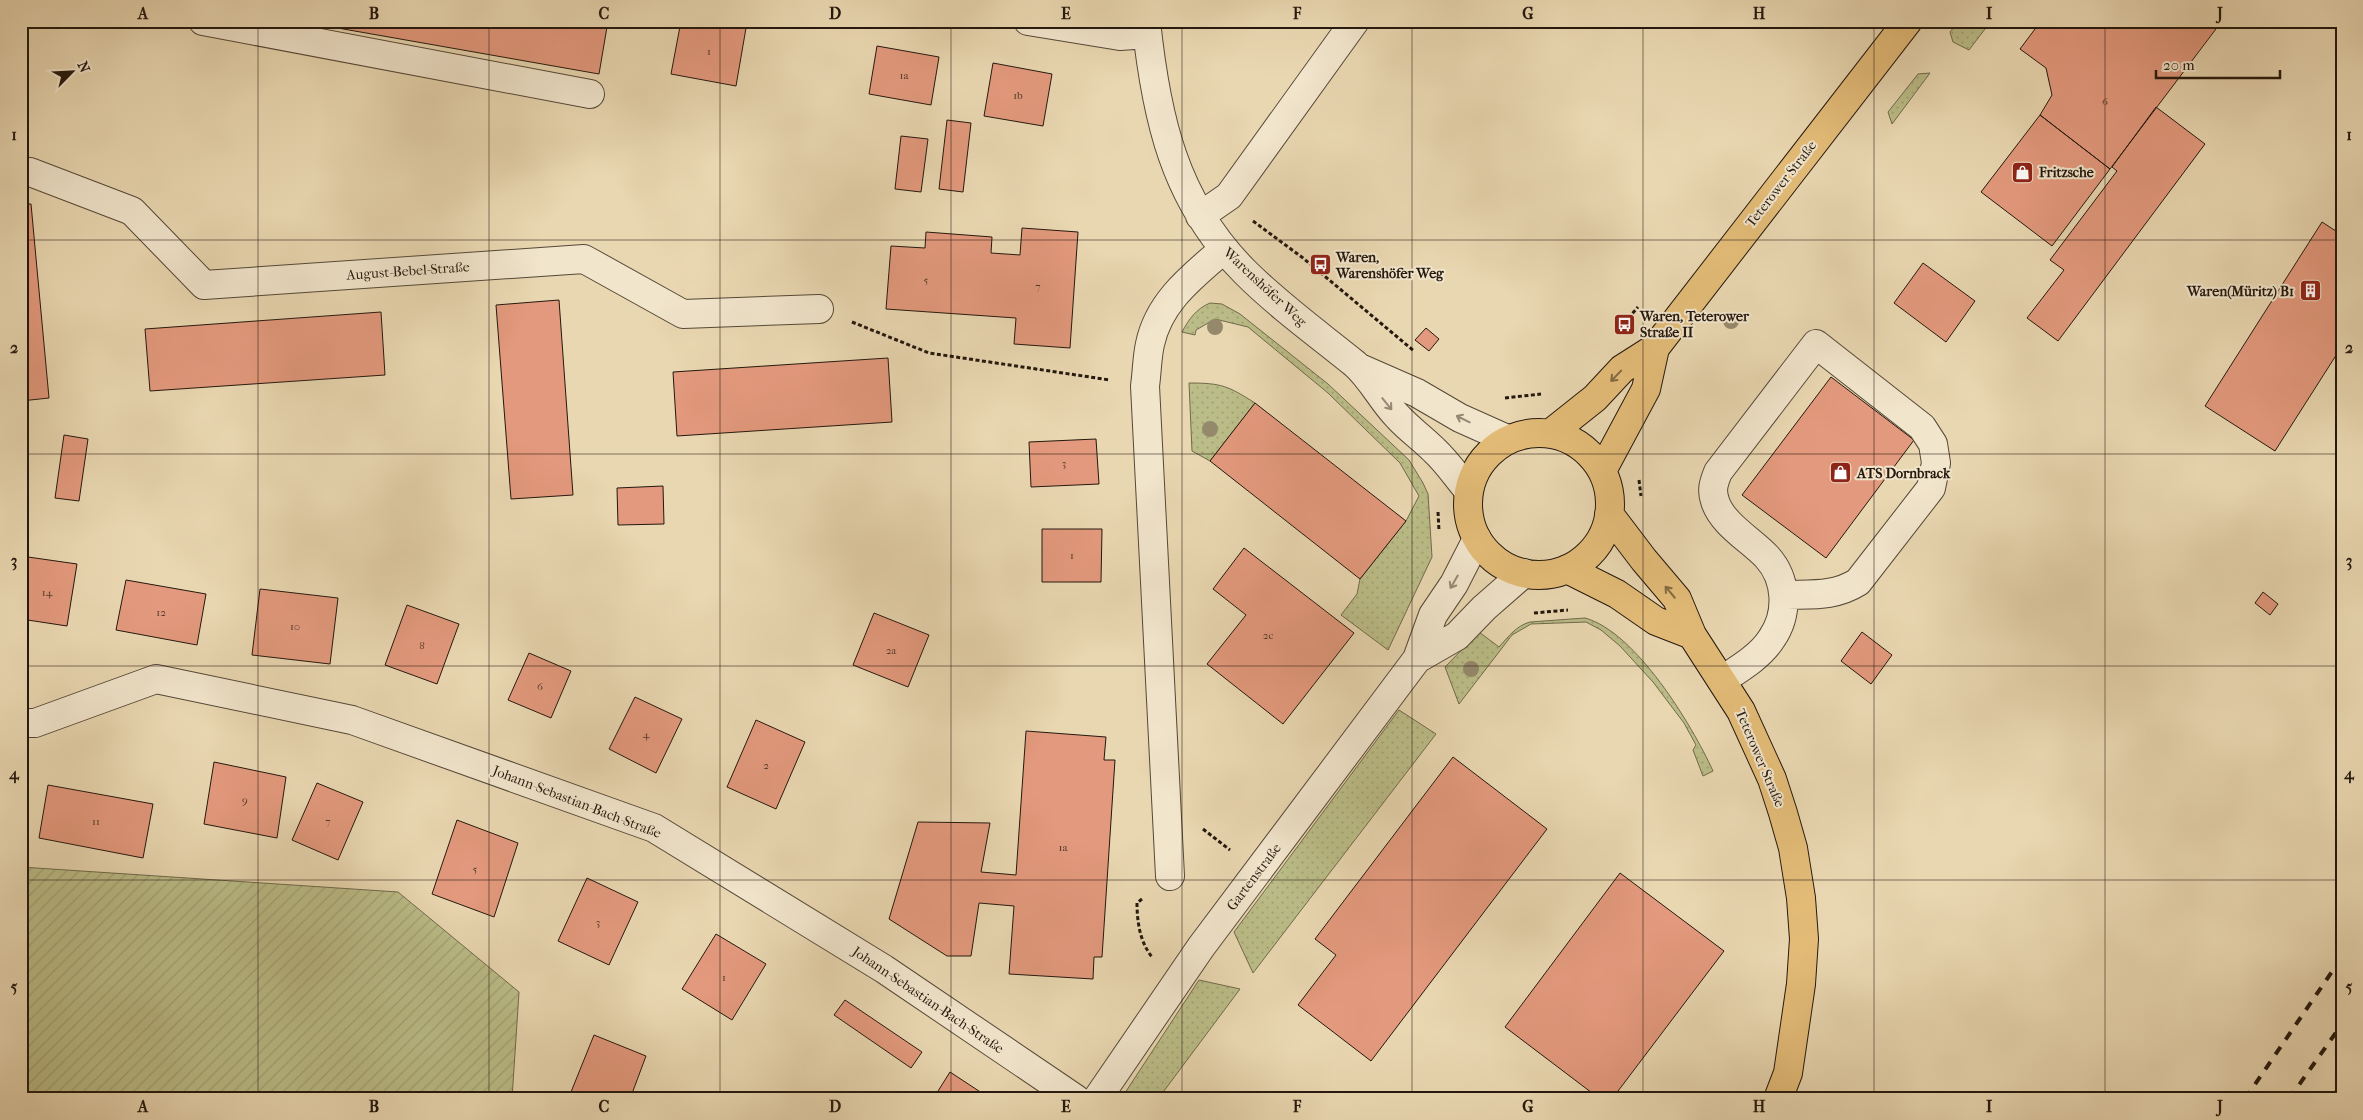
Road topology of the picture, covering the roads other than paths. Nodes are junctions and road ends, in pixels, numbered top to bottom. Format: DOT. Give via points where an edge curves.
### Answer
graph roads {
  1 [pos="203,21"];
  2 [pos="1028,21"];
  3 [pos="1908,21"];
  4 [pos="1351,23"];
  5 [pos="1147,28"];
  6 [pos="590,94"];
  7 [pos="21,172"];
  8 [pos="1200,216"];
  9 [pos="1224,249"];
  10 [pos="819,309"];
  11 [pos="1655,348"];
  12 [pos="1356,366"];
  13 [pos="1551,433"];
  14 [pos="1507,440"];
  15 [pos="1602,471"];
  16 [pos="1468,490"];
  17 [pos="1609,514"];
  18 [pos="1477,539"];
  19 [pos="1567,569"];
  20 [pos="1524,573"];
  21 [pos="1784,594"];
  22 [pos="1692,634"];
  23 [pos="1416,659"];
  24 [pos="1722,680"];
  25 [pos="21,723"];
  26 [pos="1170,876"];
  27 [pos="1076,1099"];
  28 [pos="1097,1099"];
  29 [pos="1778,1099"];
  1 -- 6 [label="street"];
  2 -- 5 [label="street" via="1120,36"];
  3 -- 11 [label="main road, Teterower Straße"];
  4 -- 8 [label="street" via="1229,196"];
  5 -- 8 [label="street, Warenshöfer Weg" via="1159,115 1169,151 1185,191"];
  7 -- 10 [label="street, August-Bebel-Straße" via="30,172 132,211 204,285 584,260 683,314"];
  8 -- 9 [label="street, Warenshöfer Weg"];
  9 -- 12 [label="street, Warenshöfer Weg" via="1282,306"];
  9 -- 26 [label="street" via="1167,302 1150,344 1145,386"];
  11 -- 13 [label="main road, Teterower Straße, one-way" via="1622,369 1595,398"];
  11 -- 15 [label="main road, Teterower Straße" via="1646,389"];
  14 -- 12 [label="street, Warenshöfer Weg, one-way" via="1417,393"];
  12 -- 16 [label="street, Warenshöfer Weg, one-way" via="1397,416 1436,451"];
  13 -- 14 [label="main road" via="1522,434"];
  13 -- 15 [label="main road" via="1572,440 1588,452"];
  14 -- 16 [label="main road" via="1488,453"];
  15 -- 17 [label="main road" via="1607,484"];
  16 -- 18 [label="main road" via="1470,523"];
  17 -- 19 [label="main road" via="1596,546 1584,559"];
  22 -- 17 [label="main road, Teterower Straße, one-way" via="1677,599"];
  18 -- 20 [label="main road" via="1491,557 1507,568"];
  18 -- 23 [label="street, Gartenstraße, one-way" via="1454,584 1433,615"];
  19 -- 20 [label="main road" via="1551,574"];
  19 -- 22 [label="main road" via="1617,594 1656,621"];
  20 -- 23 [label="street, Gartenstraße" via="1457,636"];
  21 -- 21 [label="street" via="1780,577 1768,558 1715,503 1712,486 1718,472 1816,344 1922,427 1933,444 1936,463 1931,488 1858,582 1844,591"];
  21 -- 24 [label="street" via="1782,619 1772,639 1747,664"];
  22 -- 24 [label="main road, Teterower Straße"];
  23 -- 28 [label="street, Gartenstraße" via="1178,980"];
  24 -- 29 [label="main road, Teterower Straße" via="1741,711 1772,779 1793,848 1800,898 1804,939 1802,984 1788,1073"];
  25 -- 27 [label="street, Johann-Sebastian-Bach-Straße" via="35,723 156,679 352,720 398,736 654,828 884,969"];
}
